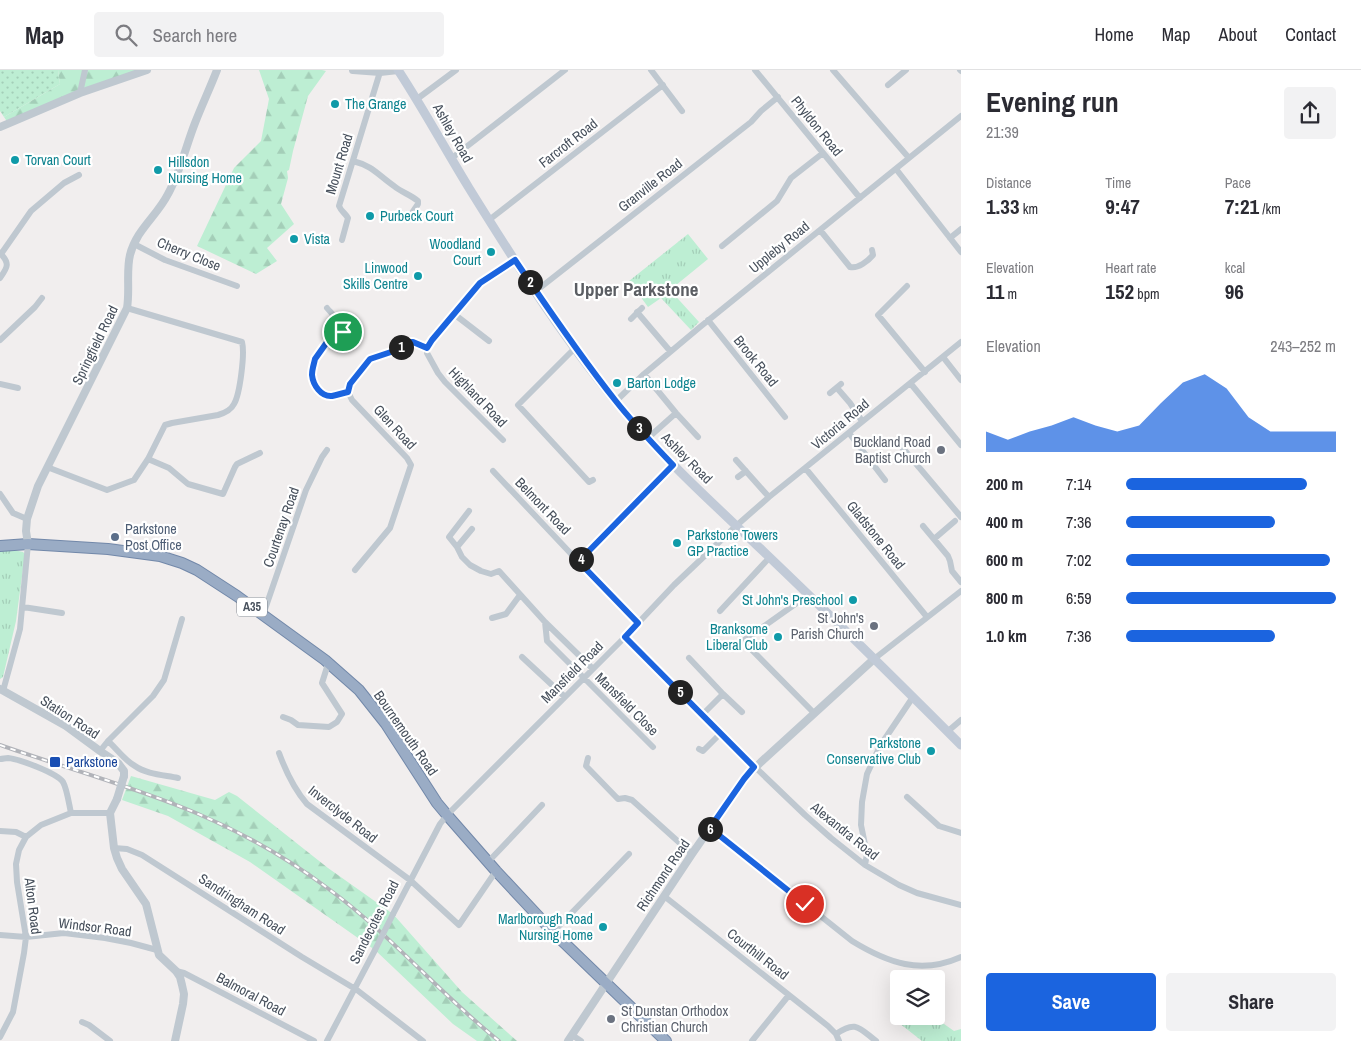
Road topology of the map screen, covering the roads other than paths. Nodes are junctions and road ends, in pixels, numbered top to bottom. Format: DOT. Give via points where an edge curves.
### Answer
graph roads {
  1 [pos="85,70"];
  2 [pos="147,70"];
  3 [pos="217,70"];
  4 [pos="353,70"];
  5 [pos="398,70"];
  6 [pos="456,70"];
  7 [pos="565,70"];
  8 [pos="652,70"];
  9 [pos="756,70"];
  10 [pos="834,70"];
  11 [pos="906,70"];
  12 [pos="380,72"];
  13 [pos="662,85"];
  14 [pos="888,85"];
  15 [pos="80,93"];
  16 [pos="778,97"];
  17 [pos="417,98"];
  18 [pos="682,111"];
  19 [pos="961,116"];
  20 [pos="0,127"];
  21 [pos="823,153"];
  22 [pos="452,158"];
  23 [pos="909,158"];
  24 [pos="353,161"];
  25 [pos="896,169"];
  26 [pos="79,175"];
  27 [pos="860,198"];
  28 [pos="408,219"];
  29 [pos="489,220"];
  30 [pos="961,229"];
  31 [pos="820,230"];
  32 [pos="950,238"];
  33 [pos="342,240"];
  34 [pos="134,244"];
  35 [pos="722,246"];
  36 [pos="872,250"];
  37 [pos="961,252"];
  38 [pos="0,253"];
  39 [pos="515,260"];
  40 [pos="0,278"];
  41 [pos="237,286"];
  42 [pos="907,286"];
  43 [pos="536,292"];
  44 [pos="42,298"];
  45 [pos="127,308"];
  46 [pos="326,308"];
  47 [pos="454,314"];
  48 [pos="630,319"];
  49 [pos="708,320"];
  50 [pos="0,340"];
  51 [pos="489,341"];
  52 [pos="961,342"];
  53 [pos="427,348"];
  54 [pos="575,348"];
  55 [pos="670,352"];
  56 [pos="943,357"];
  57 [pos="925,372"];
  58 [pos="644,374"];
  59 [pos="961,380"];
  60 [pos="0,384"];
  61 [pos="910,384"];
  62 [pos="18,388"];
  63 [pos="348,392"];
  64 [pos="830,393"];
  65 [pos="616,401"];
  66 [pos="676,414"];
  67 [pos="785,417"];
  68 [pos="862,421"];
  69 [pos="849,433"];
  70 [pos="648,438"];
  71 [pos="698,438"];
  72 [pos="503,440"];
  73 [pos="961,445"];
  74 [pos="901,446"];
  75 [pos="327,450"];
  76 [pos="260,453"];
  77 [pos="148,459"];
  78 [pos="736,460"];
  79 [pos="673,465"];
  80 [pos="47,467"];
  81 [pos="806,469"];
  82 [pos="493,471"];
  83 [pos="746,471"];
  84 [pos="884,476"];
  85 [pos="738,477"];
  86 [pos="589,483"];
  87 [pos="0,494"];
  88 [pos="223,494"];
  89 [pos="769,497"];
  90 [pos="222,503"];
  91 [pos="469,512"];
  92 [pos="27,519"];
  93 [pos="958,519"];
  94 [pos="736,526"];
  95 [pos="923,526"];
  96 [pos="472,530"];
  97 [pos="934,539"];
  98 [pos="28,544"];
  99 [pos="0,546"];
  100 [pos="457,547"];
  101 [pos="770,557"];
  102 [pos="580,562"];
  103 [pos="355,570"];
  104 [pos="961,582"];
  105 [pos="961,591"];
  106 [pos="520,595"];
  107 [pos="808,595"];
  108 [pos="23,607"];
  109 [pos="720,611"];
  110 [pos="62,613"];
  111 [pos="263,615"];
  112 [pos="927,617"];
  113 [pos="492,618"];
  114 [pos="182,619"];
  115 [pos="545,622"];
  116 [pos="638,623"];
  117 [pos="625,637"];
  118 [pos="522,657"];
  119 [pos="690,658"];
  120 [pos="874,659"];
  121 [pos="328,664"];
  122 [pos="593,669"];
  123 [pos="583,678"];
  124 [pos="2,690"];
  125 [pos="723,694"];
  126 [pos="564,697"];
  127 [pos="914,697"];
  128 [pos="742,712"];
  129 [pos="814,713"];
  130 [pos="702,714"];
  131 [pos="283,717"];
  132 [pos="961,720"];
  133 [pos="948,732"];
  134 [pos="721,733"];
  135 [pos="108,741"];
  136 [pos="961,745"];
  137 [pos="653,747"];
  138 [pos="699,748"];
  139 [pos="100,751"];
  140 [pos="279,753"];
  141 [pos="588,758"];
  142 [pos="0,759"];
  143 [pos="754,767"];
  144 [pos="178,778"];
  145 [pos="907,796"];
  146 [pos="542,805"];
  147 [pos="71,813"];
  148 [pos="110,813"];
  149 [pos="447,815"];
  150 [pos="710,828"];
  151 [pos="0,831"];
  152 [pos="961,833"];
  153 [pos="26,837"];
  154 [pos="114,848"];
  155 [pos="629,854"];
  156 [pos="692,854"];
  157 [pos="488,862"];
  158 [pos="865,865"];
  159 [pos="496,871"];
  160 [pos="410,880"];
  161 [pos="664,896"];
  162 [pos="961,905"];
  163 [pos="553,932"];
  164 [pos="0,934"];
  165 [pos="26,937"];
  166 [pos="157,950"];
  167 [pos="961,957"];
  168 [pos="176,971"];
  169 [pos="606,984"];
  170 [pos="354,989"];
  171 [pos="789,995"];
  172 [pos="82,1022"];
  173 [pos="836,1034"];
  174 [pos="570,1038"];
  175 [pos="1,1039"];
  176 [pos="110,1041"];
  177 [pos="175,1041"];
  178 [pos="314,1041"];
  179 [pos="327,1041"];
  180 [pos="423,1041"];
  181 [pos="581,1041"];
  182 [pos="666,1041"];
  183 [pos="752,1041"];
  184 [pos="839,1041"];
  185 [pos="876,1041"];
  1 -- 15 [label="street"];
  2 -- 15 [label="street"];
  3 -- 34 [label="street, Springfield Road" via="167,197 144,225"];
  4 -- 12 [label="street"];
  5 -- 12 [label="street"];
  5 -- 17 [label="main road, Ashley Road"];
  6 -- 17 [label="street"];
  7 -- 22 [label="street"];
  8 -- 13 [label="street"];
  9 -- 16 [label="street, Phyldon Road"];
  10 -- 23 [label="street"];
  11 -- 14 [label="street"];
  12 -- 24 [label="street, Mount Road"];
  13 -- 18 [label="street"];
  13 -- 29 [label="street, Farcroft Road"];
  15 -- 20 [label="street"];
  16 -- 21 [label="street, Phyldon Road"];
  16 -- 43 [label="street, Granville Road" via="751,122"];
  17 -- 22 [label="main road, Ashley Road"];
  19 -- 23 [label="street, Uppleby Road"];
  21 -- 27 [label="street, Phyldon Road"];
  21 -- 35 [label="street" via="791,178 777,201"];
  22 -- 29 [label="main road, Ashley Road"];
  23 -- 25 [label="street, Uppleby Road"];
  24 -- 28 [label="street" via="374,169 395,188 418,201"];
  24 -- 33 [label="street, Mount Road" via="339,206 348,218"];
  25 -- 27 [label="street, Uppleby Road"];
  25 -- 32 [label="street"];
  26 -- 38 [label="street" via="30,211"];
  27 -- 31 [label="street, Uppleby Road"];
  29 -- 39 [label="main road, Ashley Road"];
  30 -- 32 [label="street"];
  31 -- 36 [label="street" via="850,268 857,268 870,259"];
  31 -- 49 [label="street, Uppleby Road"];
  32 -- 37 [label="street"];
  34 -- 41 [label="street, Cherry Close" via="166,260"];
  34 -- 45 [label="street, Springfield Road" via="129,256"];
  38 -- 40 [label="street" via="7,263"];
  39 -- 43 [label="main road, Ashley Road"];
  39 -- 47 [label="street" via="480,283"];
  42 -- 57 [label="street" via="878,315"];
  43 -- 54 [label="main road, Ashley Road"];
  44 -- 50 [label="street"];
  45 -- 77 [label="street" via="243,343 242,372 232,407 218,415 165,426"];
  45 -- 80 [label="street, Springfield Road"];
  46 -- 63 [label="street" via="338,322 340,330 315,359 313,381 326,396"];
  47 -- 51 [label="street"];
  47 -- 53 [label="street"];
  48 -- 55 [label="street" via="640,310"];
  49 -- 55 [label="street, Uppleby Road"];
  49 -- 67 [label="street, Brook Road"];
  52 -- 56 [label="street, Victoria Road"];
  53 -- 63 [label="street" via="408,342 397,350 370,359 350,384"];
  53 -- 72 [label="street, Highland Road" via="429,358 445,382"];
  54 -- 65 [label="main road, Ashley Road"];
  54 -- 86 [label="street" via="516,406"];
  55 -- 58 [label="street, Uppleby Road"];
  56 -- 57 [label="street, Victoria Road"];
  56 -- 59 [label="street"];
  57 -- 61 [label="street, Victoria Road"];
  58 -- 65 [label="street, Uppleby Road"];
  58 -- 66 [label="street"];
  60 -- 62 [label="street"];
  61 -- 68 [label="street, Victoria Road"];
  61 -- 73 [label="street"];
  63 -- 103 [label="street, Glen Road" via="411,465 390,528"];
  64 -- 68 [label="street" via="839,386"];
  65 -- 70 [label="main road, Ashley Road"];
  66 -- 70 [label="street"];
  66 -- 71 [label="street"];
  68 -- 69 [label="street, Victoria Road"];
  69 -- 81 [label="street, Victoria Road"];
  69 -- 84 [label="street"];
  70 -- 79 [label="main road, Ashley Road"];
  74 -- 93 [label="street"];
  75 -- 111 [label="street, Courtenay Road" via="306,490"];
  76 -- 88 [label="street" via="234,467"];
  77 -- 80 [label="street" via="134,480 106,490"];
  77 -- 88 [label="street" via="169,468 188,484"];
  78 -- 83 [label="street"];
  79 -- 94 [label="main road, Ashley Road"];
  79 -- 102 [label="street"];
  80 -- 92 [label="street, Springfield Road"];
  81 -- 89 [label="street, Victoria Road"];
  81 -- 112 [label="street, Gladstone Road"];
  82 -- 102 [label="street, Belmont Road"];
  83 -- 85 [label="street"];
  83 -- 89 [label="street"];
  87 -- 92 [label="street" via="13,513"];
  88 -- 90 [label="street"];
  89 -- 94 [label="street, Victoria Road"];
  91 -- 100 [label="street" via="449,537"];
  92 -- 98 [label="street"];
  93 -- 97 [label="street"];
  94 -- 101 [label="main road, Ashley Road"];
  94 -- 116 [label="street, Mansfield Road"];
  95 -- 97 [label="street"];
  96 -- 100 [label="street"];
  97 -- 104 [label="street" via="948,556 952,571"];
  98 -- 99 [label="highway, A35"];
  98 -- 108 [label="street"];
  98 -- 111 [label="highway, Bournemouth Road / A35" via="108,549 172,559 196,570"];
  100 -- 106 [label="street" via="470,565 491,574 499,571"];
  101 -- 107 [label="main road, Ashley Road"];
  101 -- 109 [label="street"];
  102 -- 116 [label="street, Belmont Road"];
  105 -- 112 [label="street"];
  106 -- 113 [label="street" via="506,614"];
  106 -- 115 [label="street"];
  107 -- 120 [label="main road, Ashley Road"];
  107 -- 129 [label="street" via="743,641"];
  108 -- 110 [label="street"];
  108 -- 124 [label="street"];
  111 -- 121 [label="highway, Bournemouth Road / A35"];
  112 -- 120 [label="street"];
  114 -- 135 [label="street" via="164,680 153,696"];
  115 -- 122 [label="street"];
  115 -- 123 [label="street, Mansfield Close" via="547,641"];
  116 -- 117 [label="street, Mansfield Road"];
  117 -- 122 [label="street, Mansfield Road"];
  117 -- 130 [label="street, Alexandra Road"];
  118 -- 126 [label="street"];
  119 -- 125 [label="street"];
  120 -- 127 [label="main road, Ashley Road"];
  120 -- 129 [label="street, Richmond Road"];
  121 -- 131 [label="street" via="322,683 342,714 337,722 329,727 298,725"];
  121 -- 149 [label="highway, Bournemouth Road / A35" via="359,690 373,707"];
  122 -- 123 [label="street, Mansfield Road"];
  123 -- 126 [label="street, Mansfield Road"];
  123 -- 137 [label="street, Mansfield Close"];
  124 -- 139 [label="street, Station Road" via="66,726"];
  125 -- 128 [label="street"];
  125 -- 130 [label="street"];
  126 -- 149 [label="street, Mansfield Road"];
  127 -- 133 [label="main road, Ashley Road"];
  127 -- 158 [label="street" via="880,746 867,774 861,825 867,854"];
  129 -- 143 [label="street, Richmond Road"];
  130 -- 134 [label="street, Alexandra Road"];
  132 -- 133 [label="street"];
  133 -- 136 [label="main road, Ashley Road"];
  134 -- 138 [label="street" via="704,751"];
  134 -- 143 [label="street, Alexandra Road"];
  135 -- 139 [label="street"];
  135 -- 144 [label="street" via="136,768"];
  139 -- 148 [label="street, Station Road, bridge" via="124,771"];
  140 -- 160 [label="street, Inverclyde Road" via="289,779 307,804"];
  141 -- 156 [label="street" via="586,766 618,799 632,800"];
  142 -- 147 [label="street" via="17,760 58,776 63,782"];
  143 -- 150 [label="street, Richmond Road"];
  143 -- 158 [label="street, Alexandra Road"];
  145 -- 152 [label="street" via="939,826"];
  146 -- 157 [label="street"];
  147 -- 148 [label="street"];
  147 -- 153 [label="street" via="41,825"];
  148 -- 154 [label="street"];
  149 -- 157 [label="highway, Bournemouth Road / A35"];
  149 -- 160 [label="street, Sandecotes Road"];
  150 -- 156 [label="street, Richmond Road"];
  150 -- 167 [label="street" via="852,941 871,952 909,965 930,966"];
  151 -- 153 [label="street" via="16,832"];
  153 -- 165 [label="street, Alton Road" via="16,864"];
  154 -- 166 [label="street" via="122,869 146,904"];
  154 -- 170 [label="street, Sandringham Road" via="142,855"];
  155 -- 163 [label="street"];
  156 -- 161 [label="street, Richmond Road"];
  157 -- 159 [label="highway, Bournemouth Road / A35"];
  158 -- 162 [label="street, Alexandra Road" via="917,894"];
  159 -- 160 [label="street, Inverclyde Road" via="459,925"];
  159 -- 163 [label="highway, Bournemouth Road / A35"];
  160 -- 170 [label="street, Sandecotes Road, bridge"];
  161 -- 169 [label="street, Richmond Road"];
  161 -- 171 [label="street, Courthill Road"];
  163 -- 169 [label="highway, Bournemouth Road / A35"];
  164 -- 165 [label="street, Windsor Road"];
  165 -- 166 [label="street, Windsor Road" via="64,933"];
  165 -- 175 [label="street, Alton Road" via="13,1012"];
  166 -- 168 [label="street"];
  168 -- 177 [label="street" via="184,994"];
  168 -- 178 [label="street, Balmoral Road"];
  169 -- 174 [label="street, Richmond Road"];
  169 -- 182 [label="highway, Bournemouth Road / A35"];
  170 -- 179 [label="street, Sandecotes Road"];
  170 -- 180 [label="street, Sandringham Road"];
  171 -- 173 [label="street, Courthill Road"];
  171 -- 183 [label="street"];
  172 -- 176 [label="street"];
  173 -- 184 [label="street"];
  173 -- 185 [label="street" via="852,1026"];
  174 -- 181 [label="street"];
}
